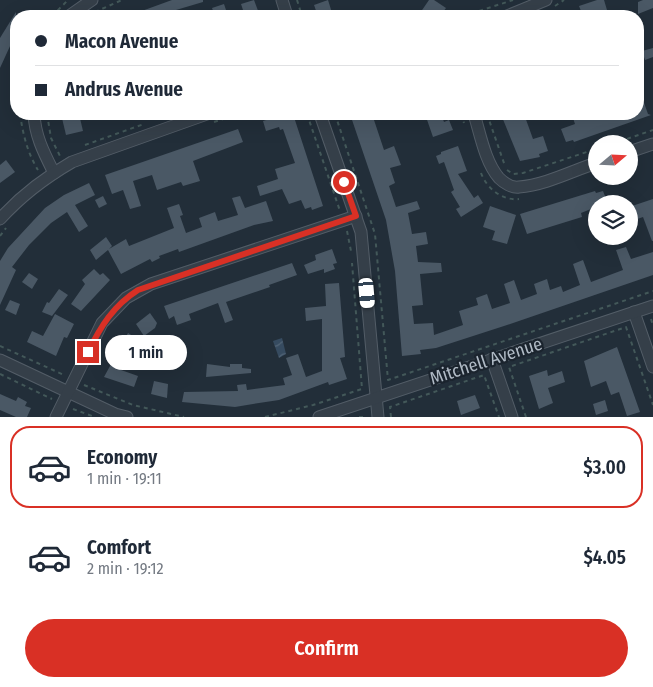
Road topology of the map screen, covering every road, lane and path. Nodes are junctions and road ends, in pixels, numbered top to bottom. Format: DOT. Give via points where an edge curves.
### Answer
graph roads {
  1 [pos="68,0"];
  2 [pos="92,0"];
  3 [pos="122,0"];
  4 [pos="513,0"];
  5 [pos="546,0"];
  6 [pos="58,10"];
  7 [pos="78,10"];
  8 [pos="101,10"];
  9 [pos="482,10"];
  10 [pos="522,10"];
  11 [pos="21,120"];
  12 [pos="34,120"];
  13 [pos="48,120"];
  14 [pos="202,120"];
  15 [pos="322,120"];
  16 [pos="337,120"];
  17 [pos="463,120"];
  18 [pos="476,120"];
  19 [pos="489,120"];
  20 [pos="147,123"];
  21 [pos="464,123"];
  22 [pos="653,130"];
  23 [pos="638,135"];
  24 [pos="653,144"];
  25 [pos="77,148"];
  26 [pos="638,149"];
  27 [pos="68,152"];
  28 [pos="588,152"];
  29 [pos="588,166"];
  30 [pos="480,169"];
  31 [pos="54,173"];
  32 [pos="32,175"];
  33 [pos="519,199"];
  34 [pos="356,216"];
  35 [pos="5,222"];
  36 [pos="347,231"];
  37 [pos="0,236"];
  38 [pos="653,291"];
  39 [pos="653,306"];
  40 [pos="634,312"];
  41 [pos="653,318"];
  42 [pos="653,326"];
  43 [pos="492,359"];
  44 [pos="0,360"];
  45 [pos="653,367"];
  46 [pos="0,374"];
  47 [pos="84,385"];
  48 [pos="68,392"];
  49 [pos="376,397"];
  50 [pos="53,399"];
  51 [pos="653,405"];
  52 [pos="72,409"];
  53 [pos="56,417"];
  54 [pos="94,417"];
  55 [pos="127,417"];
  56 [pos="184,417"];
  57 [pos="264,417"];
  58 [pos="319,417"];
  59 [pos="359,417"];
  60 [pos="364,417"];
  61 [pos="378,417"];
  62 [pos="391,417"];
  63 [pos="498,417"];
  64 [pos="512,417"];
  65 [pos="526,417"];
  1 -- 6 [label="path"];
  2 -- 7 [label="street"];
  3 -- 8 [label="path"];
  4 -- 9 [label="path"];
  5 -- 10 [label="street"];
  11 -- 32 [label="path" via="23,135 38,170"];
  12 -- 31 [label="street" via="42,149"];
  13 -- 27 [label="path" via="51,138 60,156"];
  14 -- 31 [label="street" via="103,149"];
  15 -- 34 [label="street"];
  16 -- 38 [label="path" via="376,234 388,380"];
  17 -- 21 [label="path"];
  18 -- 29 [label="street" via="490,163 498,177 508,184 518,188"];
  19 -- 28 [label="path" via="506,168 513,174"];
  20 -- 25 [label="path"];
  22 -- 23 [label="path"];
  24 -- 26 [label="street"];
  30 -- 33 [label="path" via="494,191 510,200"];
  31 -- 35 [label="street" via="10,208"];
  34 -- 48 [label="street" via="151,284 126,298 102,323"];
  34 -- 49 [label="street" via="364,256"];
  35 -- 37 [label="path"];
  36 -- 57 [label="path" via="362,389"];
  39 -- 40 [label="street, Mitchell Avenue"];
  40 -- 43 [label="street, Mitchell Avenue"];
  40 -- 45 [label="street"];
  41 -- 42 [label="path" via="650,319"];
  43 -- 49 [label="street, Mitchell Avenue"];
  43 -- 64 [label="street"];
  44 -- 48 [label="street"];
  46 -- 50 [label="path"];
  47 -- 56 [label="path" via="133,405"];
  48 -- 53 [label="street"];
  48 -- 55 [label="street"];
  49 -- 58 [label="street, Mitchell Avenue"];
  49 -- 61 [label="street"];
  51 -- 65 [label="path" via="626,328 509,367"];
  52 -- 54 [label="path"];
  59 -- 60 [label="path"];
  62 -- 63 [label="path" via="390,407 484,375"];
}
